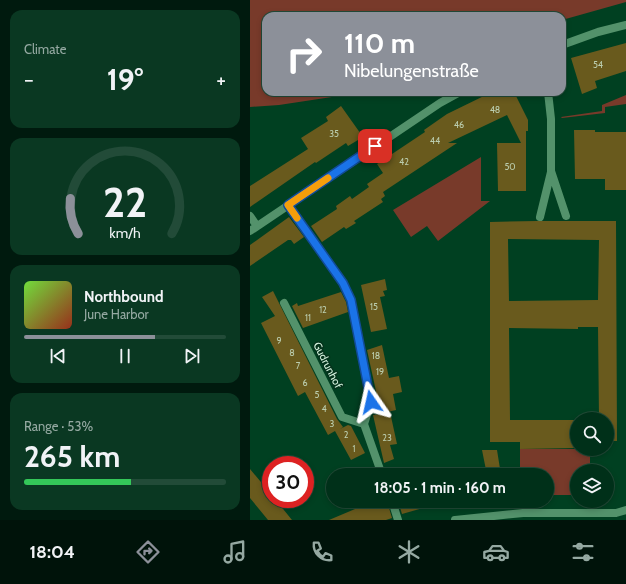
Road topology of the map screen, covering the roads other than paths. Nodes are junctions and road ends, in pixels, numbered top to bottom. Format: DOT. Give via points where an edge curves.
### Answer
graph roads {
  1 [pos="626,25"];
  2 [pos="566,44"];
  3 [pos="453,96"];
  4 [pos="548,96"];
  5 [pos="552,171"];
  6 [pos="288,205"];
  7 [pos="250,216"];
  8 [pos="566,216"];
  9 [pos="540,217"];
  10 [pos="253,228"];
  11 [pos="284,303"];
  12 [pos="364,424"];
  13 [pos="380,468"];
  14 [pos="394,508"];
  15 [pos="626,510"];
  16 [pos="398,520"];
  17 [pos="455,520"];
  1 -- 2 [label="street"];
  3 -- 6 [label="street"];
  4 -- 5 [label="street"];
  5 -- 8 [label="street"];
  5 -- 9 [label="street"];
  6 -- 10 [label="street"];
  6 -- 12 [label="street" via="343,283 351,300 371,402"];
  7 -- 10 [label="street"];
  11 -- 12 [label="street, Gudrunhof" via="342,417"];
  12 -- 13 [label="street"];
  14 -- 16 [label="street"];
  15 -- 17 [label="street" via="616,513 523,513"];
}
